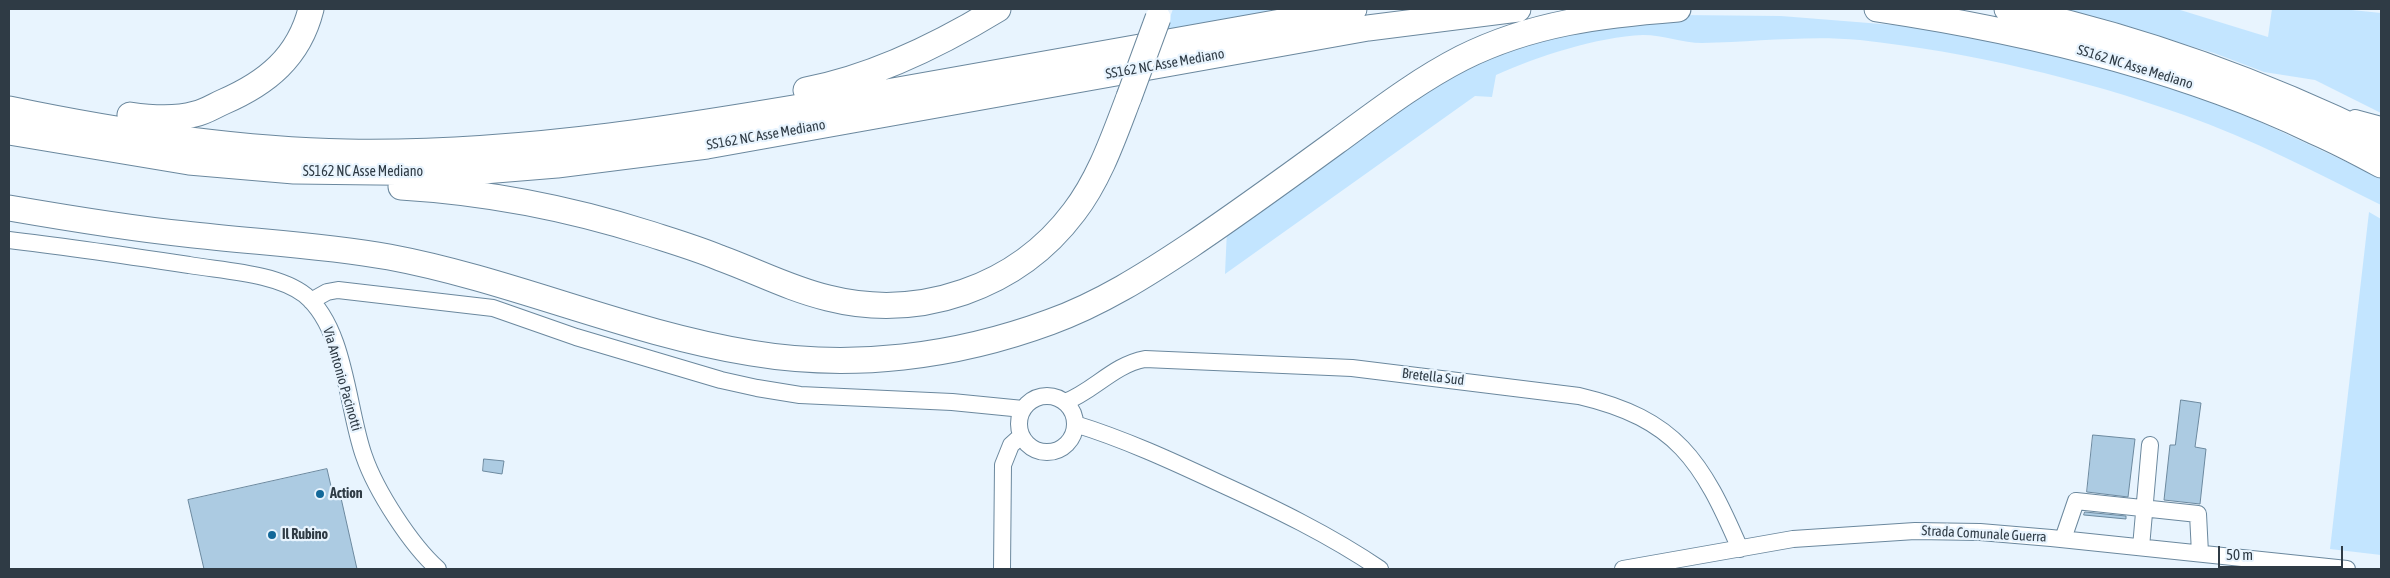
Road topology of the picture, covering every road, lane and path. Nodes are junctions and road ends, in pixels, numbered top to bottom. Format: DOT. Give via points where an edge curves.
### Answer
graph roads {
  1 [pos="311,9"];
  2 [pos="998,9"];
  3 [pos="1354,9"];
  4 [pos="1518,9"];
  5 [pos="1678,9"];
  6 [pos="1877,9"];
  7 [pos="2007,9"];
  8 [pos="1160,13"];
  9 [pos="9,102"];
  10 [pos="9,109"];
  11 [pos="2323,111"];
  12 [pos="2381,126"];
  13 [pos="9,132"];
  14 [pos="2381,140"];
  15 [pos="555,144"];
  16 [pos="2381,165"];
  17 [pos="294,171"];
  18 [pos="9,208"];
  19 [pos="9,240"];
  20 [pos="312,301"];
  21 [pos="1064,402"];
  22 [pos="1023,409"];
  23 [pos="1075,424"];
  24 [pos="1021,436"];
  25 [pos="2150,445"];
  26 [pos="2144,508"];
  27 [pos="2063,539"];
  28 [pos="2141,547"];
  29 [pos="1740,549"];
  30 [pos="2200,553"];
  31 [pos="438,569"];
  32 [pos="1002,569"];
  33 [pos="1380,569"];
  34 [pos="1623,569"];
  35 [pos="2347,569"];
  1 -- 9 [label="highway" via="306,29 283,64 249,91 195,114 155,118"];
  2 -- 15 [label="highway" via="952,37 831,85 611,126"];
  3 -- 15 [label="highway, SS162 NC Asse Mediano" via="717,122"];
  4 -- 17 [label="highway, SS162 NC Asse Mediano" via="1368,28 707,146 557,165 459,172"];
  5 -- 18 [label="highway" via="1602,15 1556,24 1466,56 1390,101 1236,215 1107,297 1054,321 1002,338 911,356 830,360 749,353 695,342 464,273 395,258 185,234"];
  6 -- 16 [label="highway, SS162 NC Asse Mediano" via="2004,31 2090,51 2245,102 2312,130"];
  7 -- 11 [label="highway, SS162 NC Asse Mediano" via="2090,28 2182,57"];
  8 -- 17 [label="highway, bridge" via="1094,181 1075,211 1050,240 997,279 965,293 929,303 904,306 826,298 719,257 564,211 463,194 361,184"];
  10 -- 15 [label="highway, SS162 NC Asse Mediano" via="112,128 266,147 347,152"];
  11 -- 12 [label="street"];
  11 -- 14 [label="highway, SS162 NC Asse Mediano"];
  13 -- 17 [label="highway, SS162 NC Asse Mediano" via="188,162"];
  19 -- 20 [label="street, Via Antonio Pacinotti" via="76,247 244,274 280,283"];
  20 -- 22 [label="street" via="338,290 493,308 576,337 757,388 800,395 952,402"];
  20 -- 31 [label="street, Via Antonio Pacinotti" via="332,334 372,477 416,545"];
  21 -- 22 [label="street" via="1047,396 1029,402"];
  21 -- 23 [label="street" via="1071,410"];
  21 -- 29 [label="street, Bretella Sud" via="1090,389 1123,365 1145,359 1352,368 1579,396 1612,404 1647,421 1678,442 1718,497"];
  22 -- 24 [label="street" via="1018,427"];
  23 -- 24 [label="street" via="1067,443 1052,452 1034,449"];
  23 -- 33 [label="street" via="1162,457 1266,505 1350,549"];
  24 -- 32 [label="street" via="1011,445 1003,465"];
  25 -- 26 [label="street"];
  26 -- 27 [label="street" via="2076,501"];
  26 -- 28 [label="street"];
  26 -- 30 [label="street" via="2198,514"];
  27 -- 28 [label="street, Strada Comunale Guerra"];
  27 -- 29 [label="street, Strada Comunale Guerra" via="1980,532 1915,531 1793,539"];
  28 -- 30 [label="street, Strada Comunale Guerra"];
  29 -- 34 [label="street, Strada Comunale Guerra"];
  30 -- 35 [label="street, Strada Comunale Guerra"];
}
